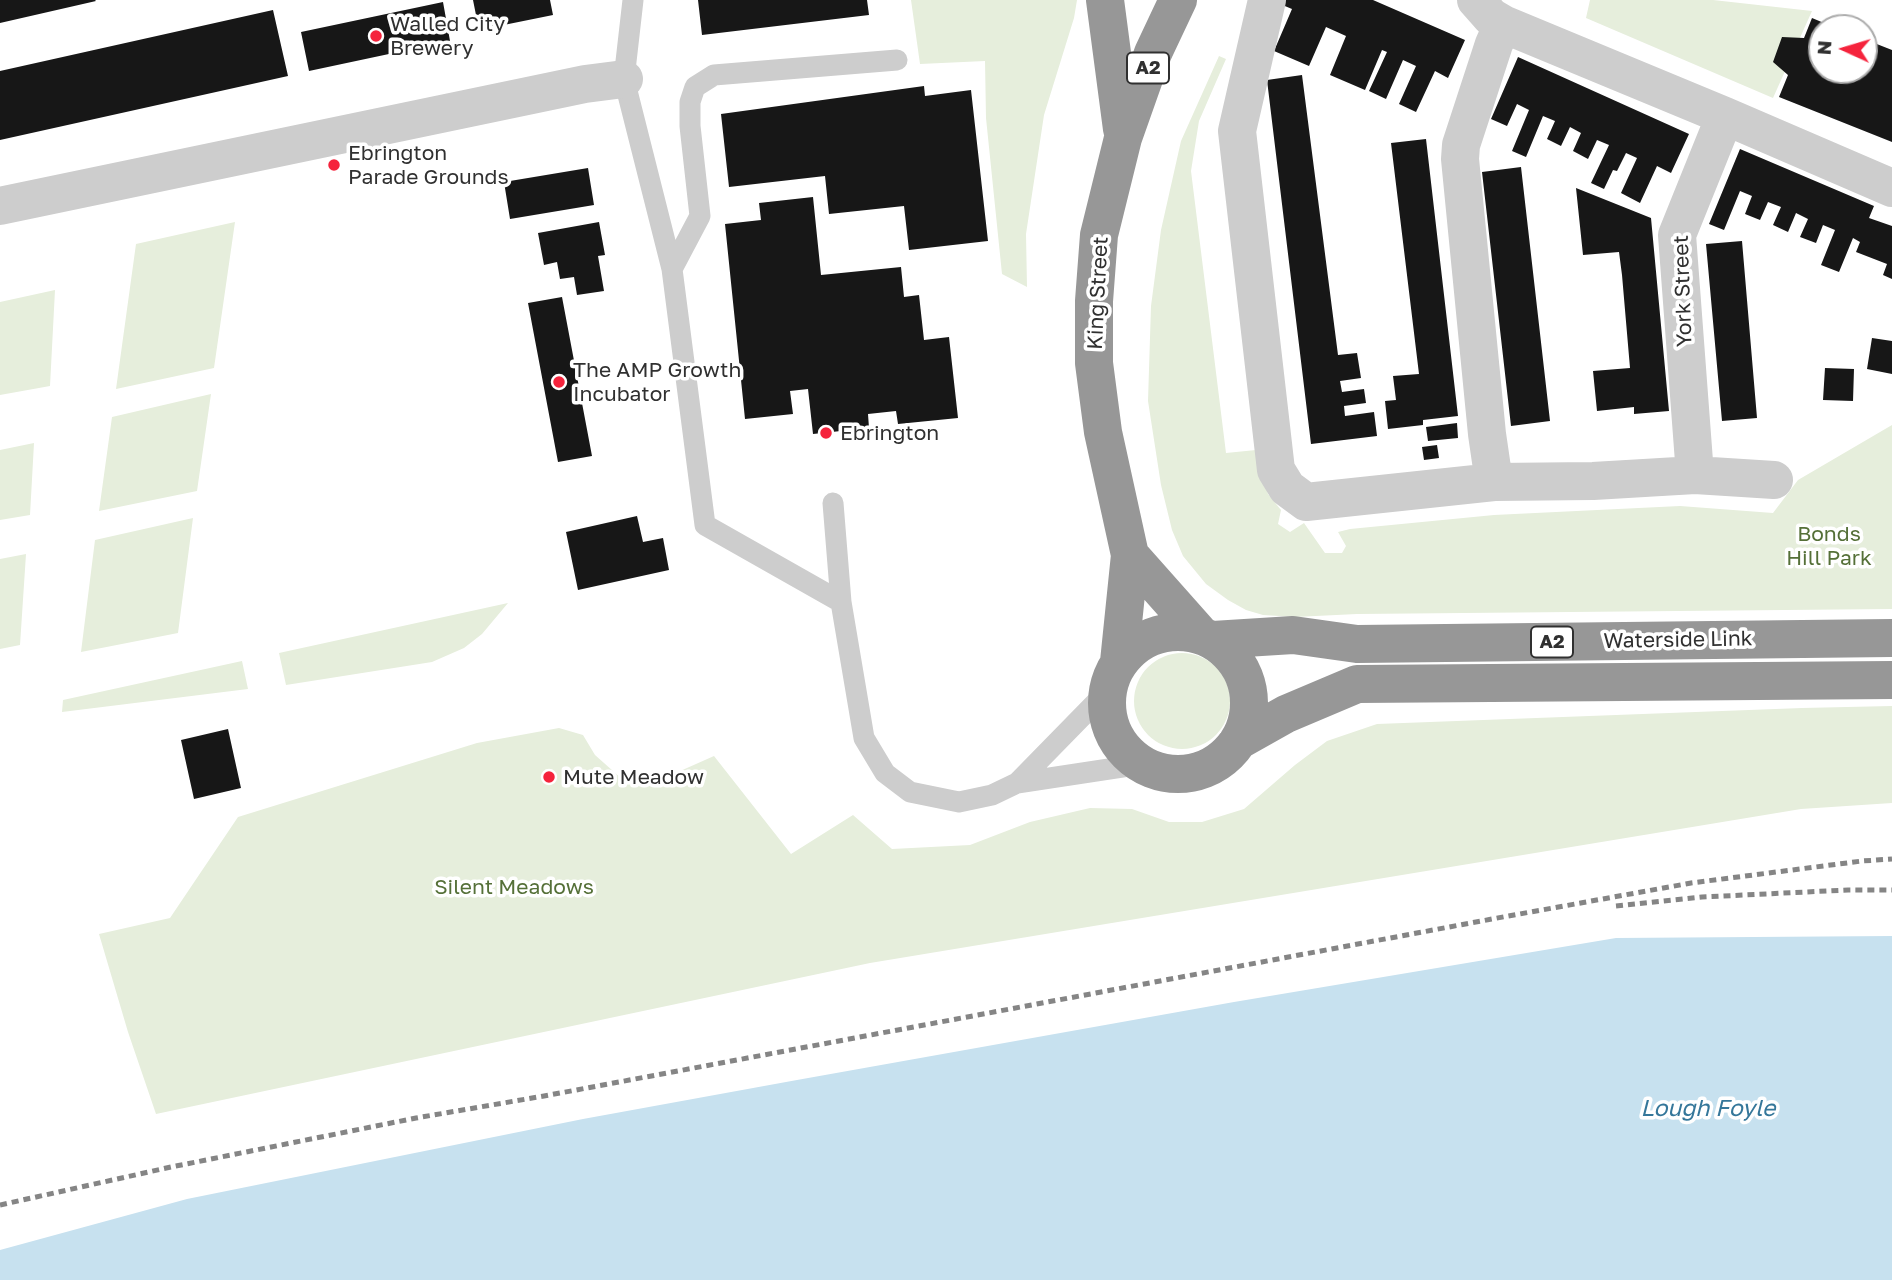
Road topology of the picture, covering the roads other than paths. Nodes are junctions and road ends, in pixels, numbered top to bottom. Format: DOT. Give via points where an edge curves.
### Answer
graph roads {
  1 [pos="633,0"];
  2 [pos="1105,0"];
  3 [pos="1178,0"];
  4 [pos="1267,0"];
  5 [pos="1489,12"];
  6 [pos="897,60"];
  7 [pos="624,79"];
  8 [pos="1726,116"];
  9 [pos="1123,138"];
  10 [pos="1892,188"];
  11 [pos="0,206"];
  12 [pos="672,270"];
  13 [pos="1695,475"];
  14 [pos="1774,480"];
  15 [pos="1494,482"];
  16 [pos="833,503"];
  17 [pos="1130,555"];
  18 [pos="841,602"];
  19 [pos="1207,638"];
  20 [pos="1892,638"];
  21 [pos="1114,676"];
  22 [pos="1892,680"];
  23 [pos="1238,741"];
  24 [pos="1142,764"];
  25 [pos="1017,783"];
  1 -- 7 [label="lane"];
  2 -- 9 [label="highway"];
  3 -- 9 [label="highway, King Street / A2" via="1153,53"];
  4 -- 15 [label="street" via="1237,131 1276,470 1287,488 1306,502"];
  5 -- 8 [label="street"];
  5 -- 15 [label="street" via="1494,44 1460,159"];
  6 -- 12 [label="lane" via="714,75 695,87 690,126 701,216"];
  7 -- 11 [label="street"];
  7 -- 12 [label="lane"];
  8 -- 10 [label="street"];
  8 -- 13 [label="street, York Street" via="1676,235"];
  9 -- 17 [label="highway, King Street / A2" via="1099,235 1094,363 1103,432"];
  12 -- 18 [label="lane" via="705,526"];
  13 -- 14 [label="street"];
  13 -- 15 [label="street"];
  16 -- 18 [label="lane"];
  17 -- 19 [label="highway, King Street / A2"];
  17 -- 21 [label="highway, King Street / A2"];
  18 -- 25 [label="lane" via="864,738 885,773 910,792 959,802 992,795"];
  19 -- 20 [label="highway, Waterside Link / A2" via="1293,635 1357,644"];
  19 -- 21 [label="highway, Waterside Link / A2" via="1179,631 1161,633 1138,643"];
  19 -- 23 [label="highway, Waterside Link / A2" via="1230,654 1246,680 1248,715"];
  21 -- 24 [label="highway, Waterside Link / A2" via="1107,706 1109,722 1129,754"];
  21 -- 25 [label="lane"];
  22 -- 23 [label="highway, Waterside Link / A2" via="1357,684 1286,714"];
  23 -- 24 [label="highway, Waterside Link / A2" via="1213,765 1199,771 1171,774"];
  24 -- 25 [label="lane"];
}
